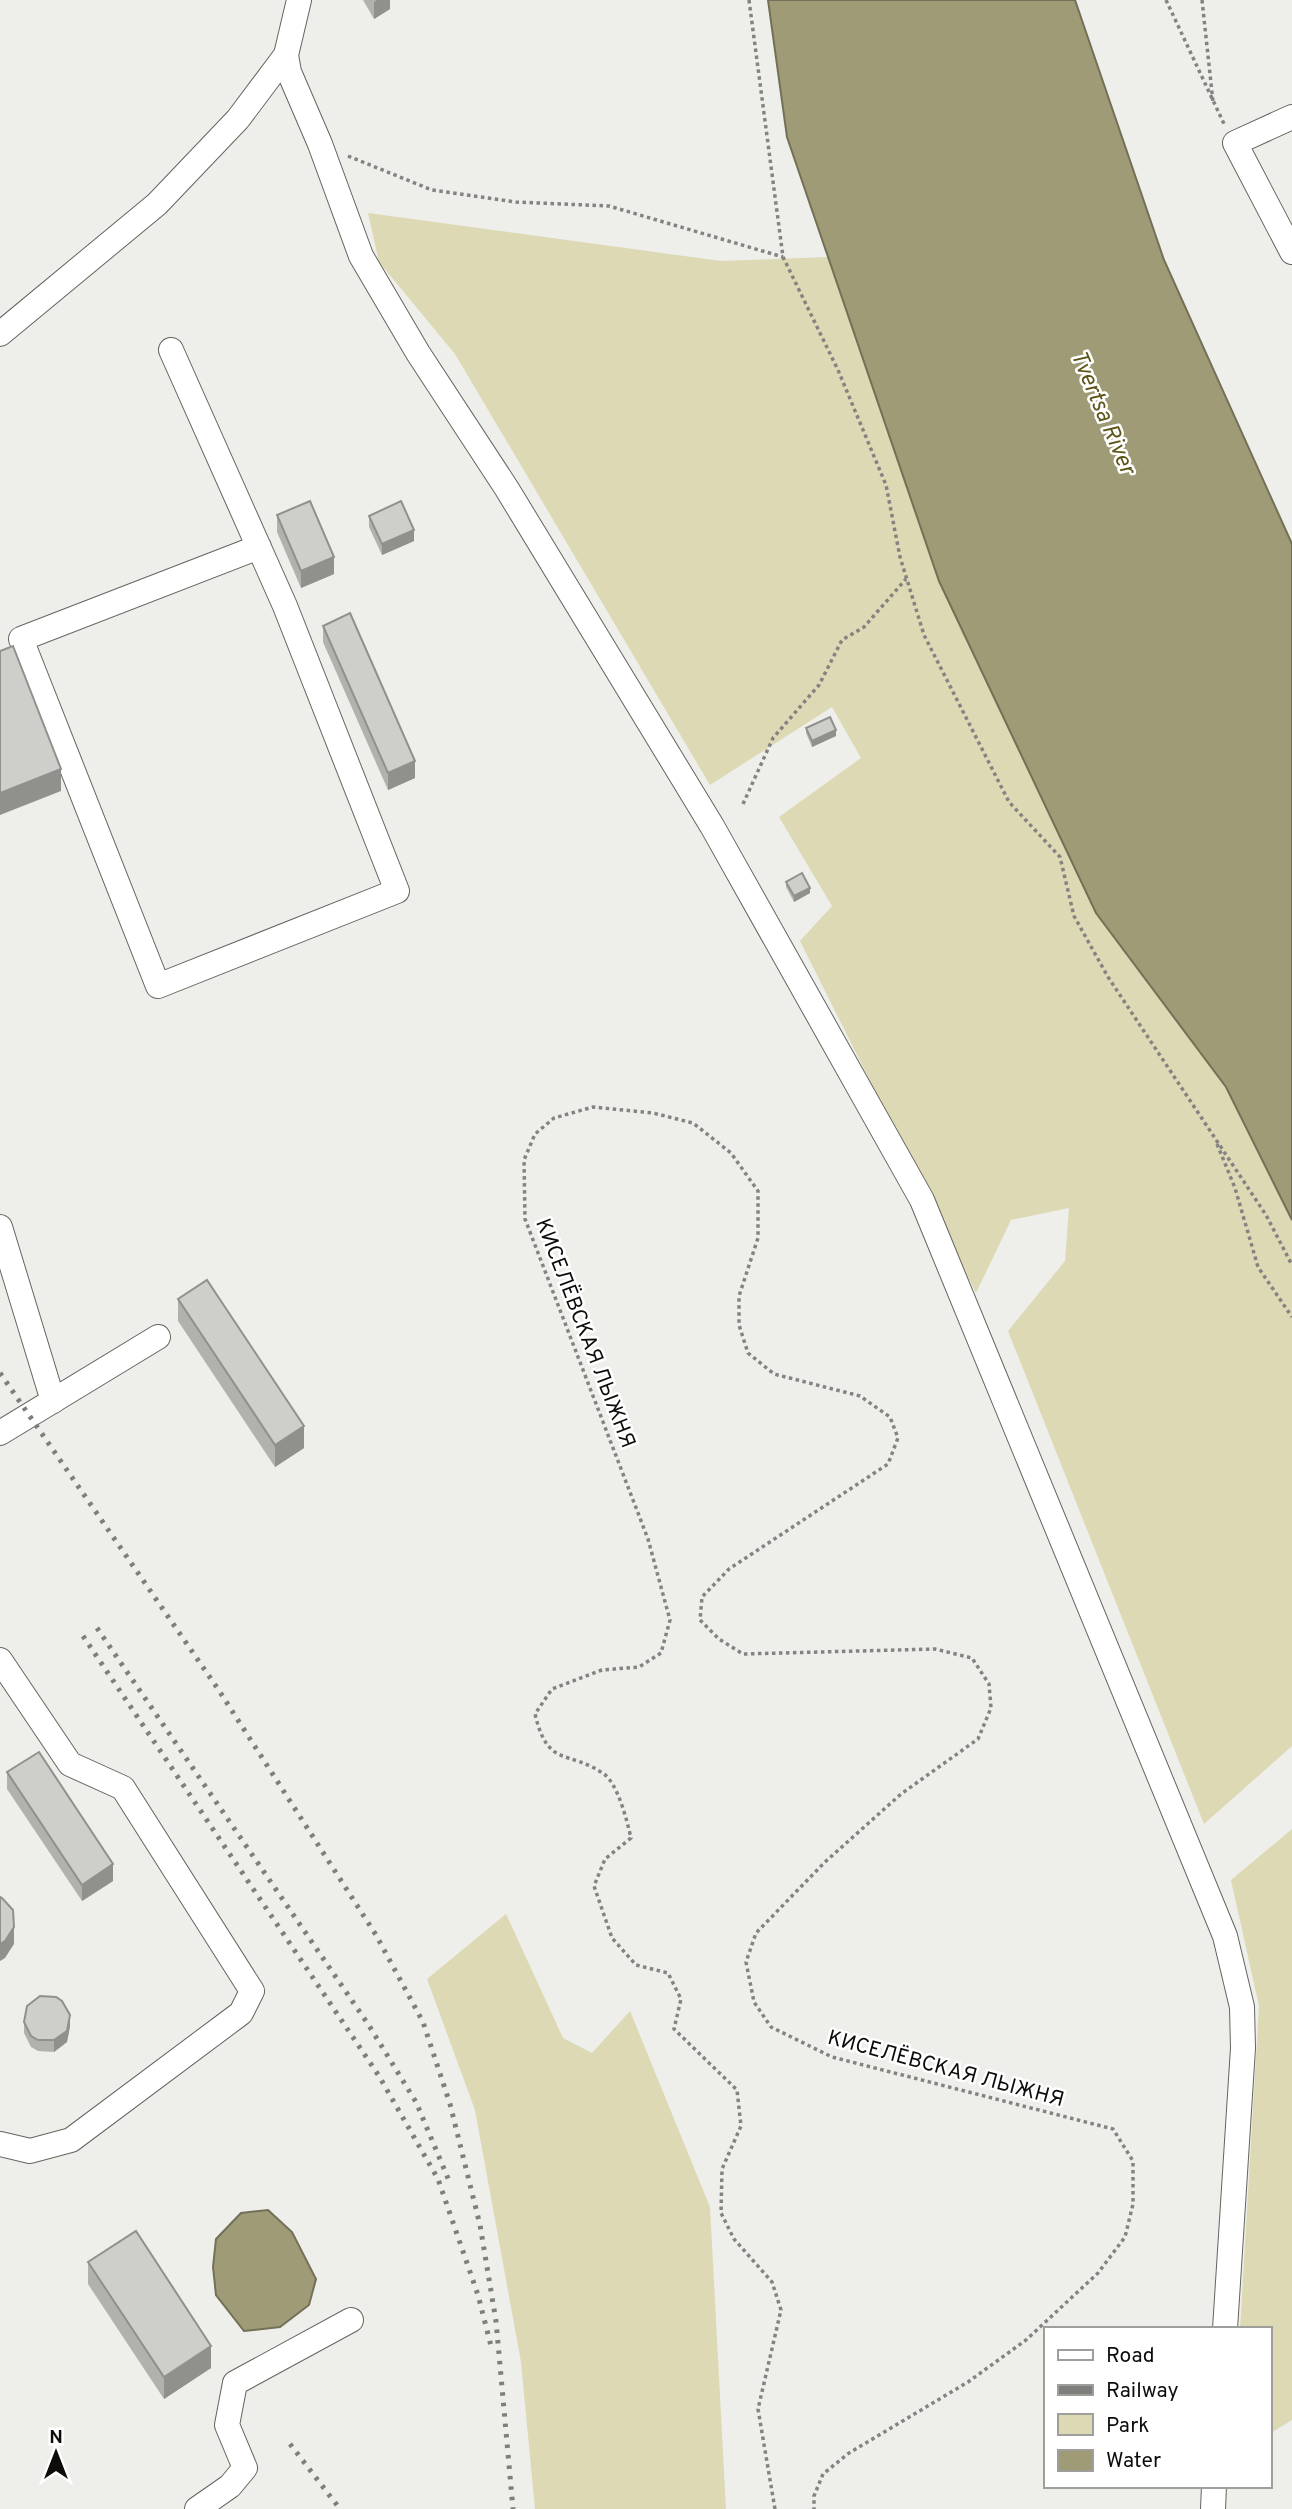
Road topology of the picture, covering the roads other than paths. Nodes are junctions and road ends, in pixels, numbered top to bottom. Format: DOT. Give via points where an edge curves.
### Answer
graph roads {
  1 [pos="299,0"];
  2 [pos="286,55"];
  3 [pos="1292,117"];
  4 [pos="1292,252"];
  5 [pos="0,334"];
  6 [pos="172,350"];
  7 [pos="259,547"];
  8 [pos="0,1227"];
  9 [pos="158,1337"];
  10 [pos="53,1401"];
  11 [pos="0,1433"];
  12 [pos="0,1660"];
  13 [pos="0,2144"];
  14 [pos="351,2320"];
  15 [pos="1225,2327"];
  16 [pos="1214,2488"];
  17 [pos="197,2509"];
  18 [pos="1213,2509"];
  1 -- 2 [label="street"];
  2 -- 5 [label="street" via="239,119 157,204"];
  2 -- 15 [label="street" via="360,256 507,489 758,907 922,1200 977,1328 1225,1936 1242,2007 1243,2048"];
  3 -- 4 [label="street" via="1235,143"];
  6 -- 7 [label="street"];
  7 -- 7 [label="street" via="397,891 158,986 21,639"];
  8 -- 10 [label="street"];
  9 -- 10 [label="street"];
  10 -- 11 [label="street"];
  12 -- 13 [label="street" via="70,1764 123,1788 252,1991 241,2013 71,2140 30,2151"];
  14 -- 17 [label="street" via="235,2383 227,2425 245,2468 230,2486"];
  16 -- 18 [label="street"];
}
